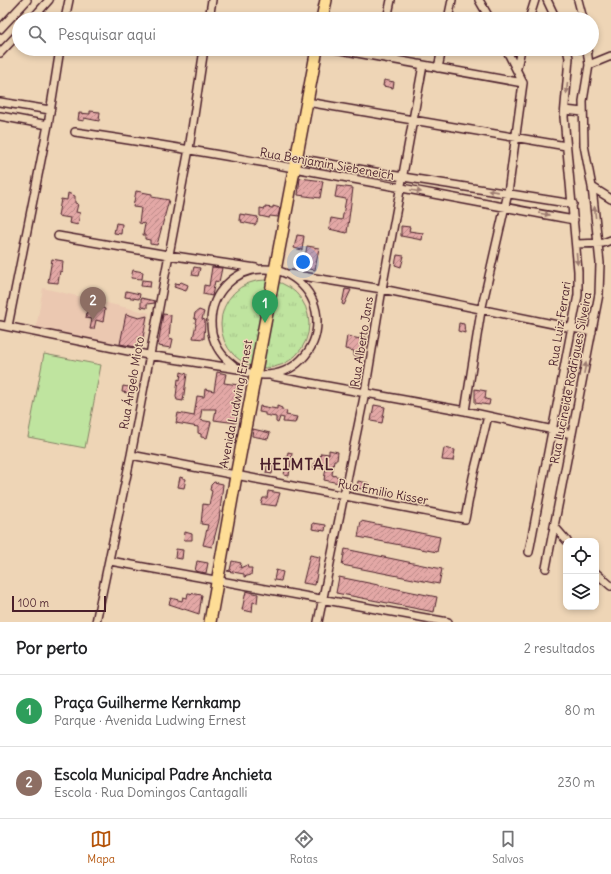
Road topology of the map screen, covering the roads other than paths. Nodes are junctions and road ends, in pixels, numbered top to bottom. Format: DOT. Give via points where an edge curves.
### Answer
graph roads {
  1 [pos="27,0"];
  2 [pos="49,0"];
  3 [pos="69,0"];
  4 [pos="212,0"];
  5 [pos="326,0"];
  6 [pos="391,0"];
  7 [pos="452,0"];
  8 [pos="479,0"];
  9 [pos="534,0"];
  10 [pos="547,0"];
  11 [pos="578,0"];
  12 [pos="16,12"];
  13 [pos="38,12"];
  14 [pos="66,12"];
  15 [pos="210,12"];
  16 [pos="323,12"];
  17 [pos="388,12"];
  18 [pos="449,12"];
  19 [pos="486,12"];
  20 [pos="531,12"];
  21 [pos="553,12"];
  22 [pos="582,12"];
  23 [pos="12,16"];
  24 [pos="0,29"];
  25 [pos="12,40"];
  26 [pos="0,53"];
  27 [pos="59,56"];
  28 [pos="203,56"];
  29 [pos="316,56"];
  30 [pos="374,56"];
  31 [pos="441,56"];
  32 [pos="510,56"];
  33 [pos="520,56"];
  34 [pos="569,56"];
  35 [pos="588,56"];
  36 [pos="611,56"];
  37 [pos="380,57"];
  38 [pos="423,65"];
  39 [pos="589,65"];
  40 [pos="438,68"];
  41 [pos="517,68"];
  42 [pos="523,83"];
  43 [pos="0,102"];
  44 [pos="307,102"];
  45 [pos="50,110"];
  46 [pos="565,110"];
  47 [pos="583,112"];
  48 [pos="0,116"];
  49 [pos="413,121"];
  50 [pos="48,125"];
  51 [pos="75,132"];
  52 [pos="515,138"];
  53 [pos="566,146"];
  54 [pos="189,149"];
  55 [pos="297,158"];
  56 [pos="294,170"];
  57 [pos="403,177"];
  58 [pos="592,187"];
  59 [pos="401,188"];
  60 [pos="508,194"];
  61 [pos="611,199"];
  62 [pos="573,204"];
  63 [pos="505,207"];
  64 [pos="574,220"];
  65 [pos="58,236"];
  66 [pos="611,240"];
  67 [pos="598,243"];
  68 [pos="576,244"];
  69 [pos="168,255"];
  70 [pos="269,269"];
  71 [pos="286,274"];
  72 [pos="382,289"];
  73 [pos="481,311"];
  74 [pos="0,325"];
  75 [pos="8,326"];
  76 [pos="572,328"];
  77 [pos="592,332"];
  78 [pos="148,355"];
  79 [pos="240,370"];
  80 [pos="260,374"];
  81 [pos="365,392"];
  82 [pos="465,411"];
  83 [pos="488,416"];
  84 [pos="553,431"];
  85 [pos="572,434"];
  86 [pos="130,455"];
  87 [pos="236,476"];
  88 [pos="343,495"];
  89 [pos="554,526"];
  90 [pos="565,538"];
  91 [pos="529,552"];
  92 [pos="110,561"];
  93 [pos="546,568"];
  94 [pos="597,574"];
  95 [pos="217,581"];
  96 [pos="611,586"];
  97 [pos="322,600"];
  98 [pos="426,620"];
  99 [pos="96,622"];
  100 [pos="210,622"];
  101 [pos="318,622"];
  102 [pos="448,622"];
  1 -- 12 [label="street"];
  2 -- 13 [label="street"];
  3 -- 14 [label="street"];
  4 -- 15 [label="street"];
  5 -- 16 [label="highway"];
  6 -- 17 [label="street"];
  7 -- 18 [label="street"];
  8 -- 19 [label="street"];
  9 -- 20 [label="street"];
  10 -- 21 [label="street"];
  11 -- 22 [label="street"];
  23 -- 24 [label="street"];
  25 -- 26 [label="street"];
  27 -- 45 [label="street"];
  28 -- 54 [label="street, Rua Ángelo Mioto"];
  29 -- 44 [label="highway, Avenida Ludwing Ernest"];
  30 -- 37 [label="street"];
  31 -- 40 [label="street"];
  32 -- 41 [label="street"];
  33 -- 41 [label="street"];
  34 -- 46 [label="street, Rua Luiz Ferrari, one-way"];
  35 -- 39 [label="street, Rua Lucineide Rodrigues Silveira"];
  36 -- 39 [label="street"];
  37 -- 38 [label="street"];
  38 -- 40 [label="street"];
  38 -- 49 [label="street, Rua Alberto Jans"];
  39 -- 47 [label="street, Rua Lucineide Rodrigues Silveira"];
  40 -- 42 [label="street"];
  41 -- 42 [label="street"];
  42 -- 52 [label="street"];
  43 -- 45 [label="street"];
  44 -- 49 [label="street"];
  44 -- 55 [label="highway, Avenida Ludwing Ernest"];
  45 -- 50 [label="street"];
  46 -- 47 [label="street"];
  46 -- 53 [label="street, Rua Luiz Ferrari"];
  47 -- 58 [label="street, Rua Lucineide Rodrigues Silveira" via="584,145"];
  48 -- 50 [label="street"];
  49 -- 52 [label="street"];
  49 -- 57 [label="street, Rua Alberto Jans"];
  50 -- 75 [label="street"];
  51 -- 54 [label="street, Rua Benjamin Siebeneich"];
  52 -- 53 [label="street"];
  52 -- 60 [label="street"];
  53 -- 62 [label="street, Rua Luiz Ferrari"];
  54 -- 56 [label="street, Rua Benjamin Siebeneich"];
  54 -- 69 [label="street, Rua Ángelo Mioto"];
  55 -- 56 [label="highway, Avenida Ludwing Ernest"];
  55 -- 57 [label="street, Rua Benjamin Siebeneich"];
  56 -- 59 [label="street, Rua Benjamin Siebeneich"];
  56 -- 70 [label="highway, Avenida Ludwing Ernest"];
  57 -- 59 [label="street, Rua Alberto Jans"];
  60 -- 57 [label="street, Rua Benjamin Siebeneich, one-way"];
  58 -- 61 [label="street"];
  67 -- 58 [label="street, Rua Lucineide Rodrigues Silveira, one-way"];
  59 -- 63 [label="street, Rua Benjamin Siebeneich, one-way"];
  59 -- 72 [label="street, Rua Alberto Jans"];
  60 -- 62 [label="street, Rua Benjamin Siebeneich"];
  60 -- 63 [label="street"];
  62 -- 64 [label="street, Rua Luiz Ferrari"];
  63 -- 64 [label="street, Rua Benjamin Siebeneich, one-way"];
  63 -- 73 [label="street"];
  64 -- 68 [label="street, Rua Luiz Ferrari"];
  65 -- 69 [label="street"];
  66 -- 67 [label="street"];
  67 -- 68 [label="street"];
  67 -- 77 [label="street, Rua Lucineide Rodrigues Silveira" via="599,294"];
  68 -- 76 [label="street, Rua Luiz Ferrari, one-way" via="578,295"];
  69 -- 70 [label="street"];
  69 -- 78 [label="street, Rua Ángelo Mioto"];
  70 -- 71 [label="street"];
  70 -- 79 [label="street" via="243,274 229,282 219,294 213,309 211,326 216,344 227,360"];
  70 -- 80 [label="highway, Avenida Ludwing Ernest"];
  71 -- 72 [label="street"];
  71 -- 80 [label="street" via="303,285 315,304 318,315 316,338 304,358 295,366 279,373"];
  72 -- 73 [label="street"];
  72 -- 81 [label="street, Rua Alberto Jans"];
  73 -- 76 [label="street"];
  73 -- 82 [label="street"];
  74 -- 75 [label="street"];
  75 -- 78 [label="street"];
  76 -- 77 [label="street"];
  76 -- 84 [label="street, Rua Luiz Ferrari"];
  85 -- 77 [label="street, Rua Lucineide Rodrigues Silveira, one-way"];
  78 -- 79 [label="street"];
  78 -- 86 [label="street, Rua Ángelo Mioto"];
  79 -- 80 [label="street"];
  80 -- 81 [label="street"];
  80 -- 87 [label="highway, Avenida Ludwing Ernest"];
  81 -- 82 [label="street"];
  81 -- 88 [label="street, Rua Alberto Jans"];
  82 -- 83 [label="street"];
  83 -- 84 [label="street"];
  83 -- 88 [label="street, Rua Emilio Kisser" via="465,520"];
  84 -- 85 [label="street"];
  84 -- 91 [label="street, Rua Luiz Ferrari"];
  85 -- 89 [label="street, Rua Lucineide Rodrigues Silveira"];
  86 -- 87 [label="street, Rua Emilio Kisser"];
  86 -- 92 [label="street, Rua Ángelo Mioto"];
  87 -- 88 [label="street, Rua Emilio Kisser"];
  87 -- 95 [label="highway, Avenida Ludwing Ernest"];
  88 -- 97 [label="street, Rua Alberto Jans"];
  89 -- 90 [label="street"];
  89 -- 93 [label="street, Rua Lucineide Rodrigues Silveira"];
  92 -- 95 [label="street"];
  92 -- 99 [label="street, Rua Ángelo Mioto"];
  94 -- 96 [label="street"];
  95 -- 97 [label="street"];
  95 -- 100 [label="highway, Avenida Ludwing Ernest"];
  97 -- 98 [label="street"];
  97 -- 101 [label="street, Rua Alberto Jans"];
  98 -- 102 [label="street"];
}
